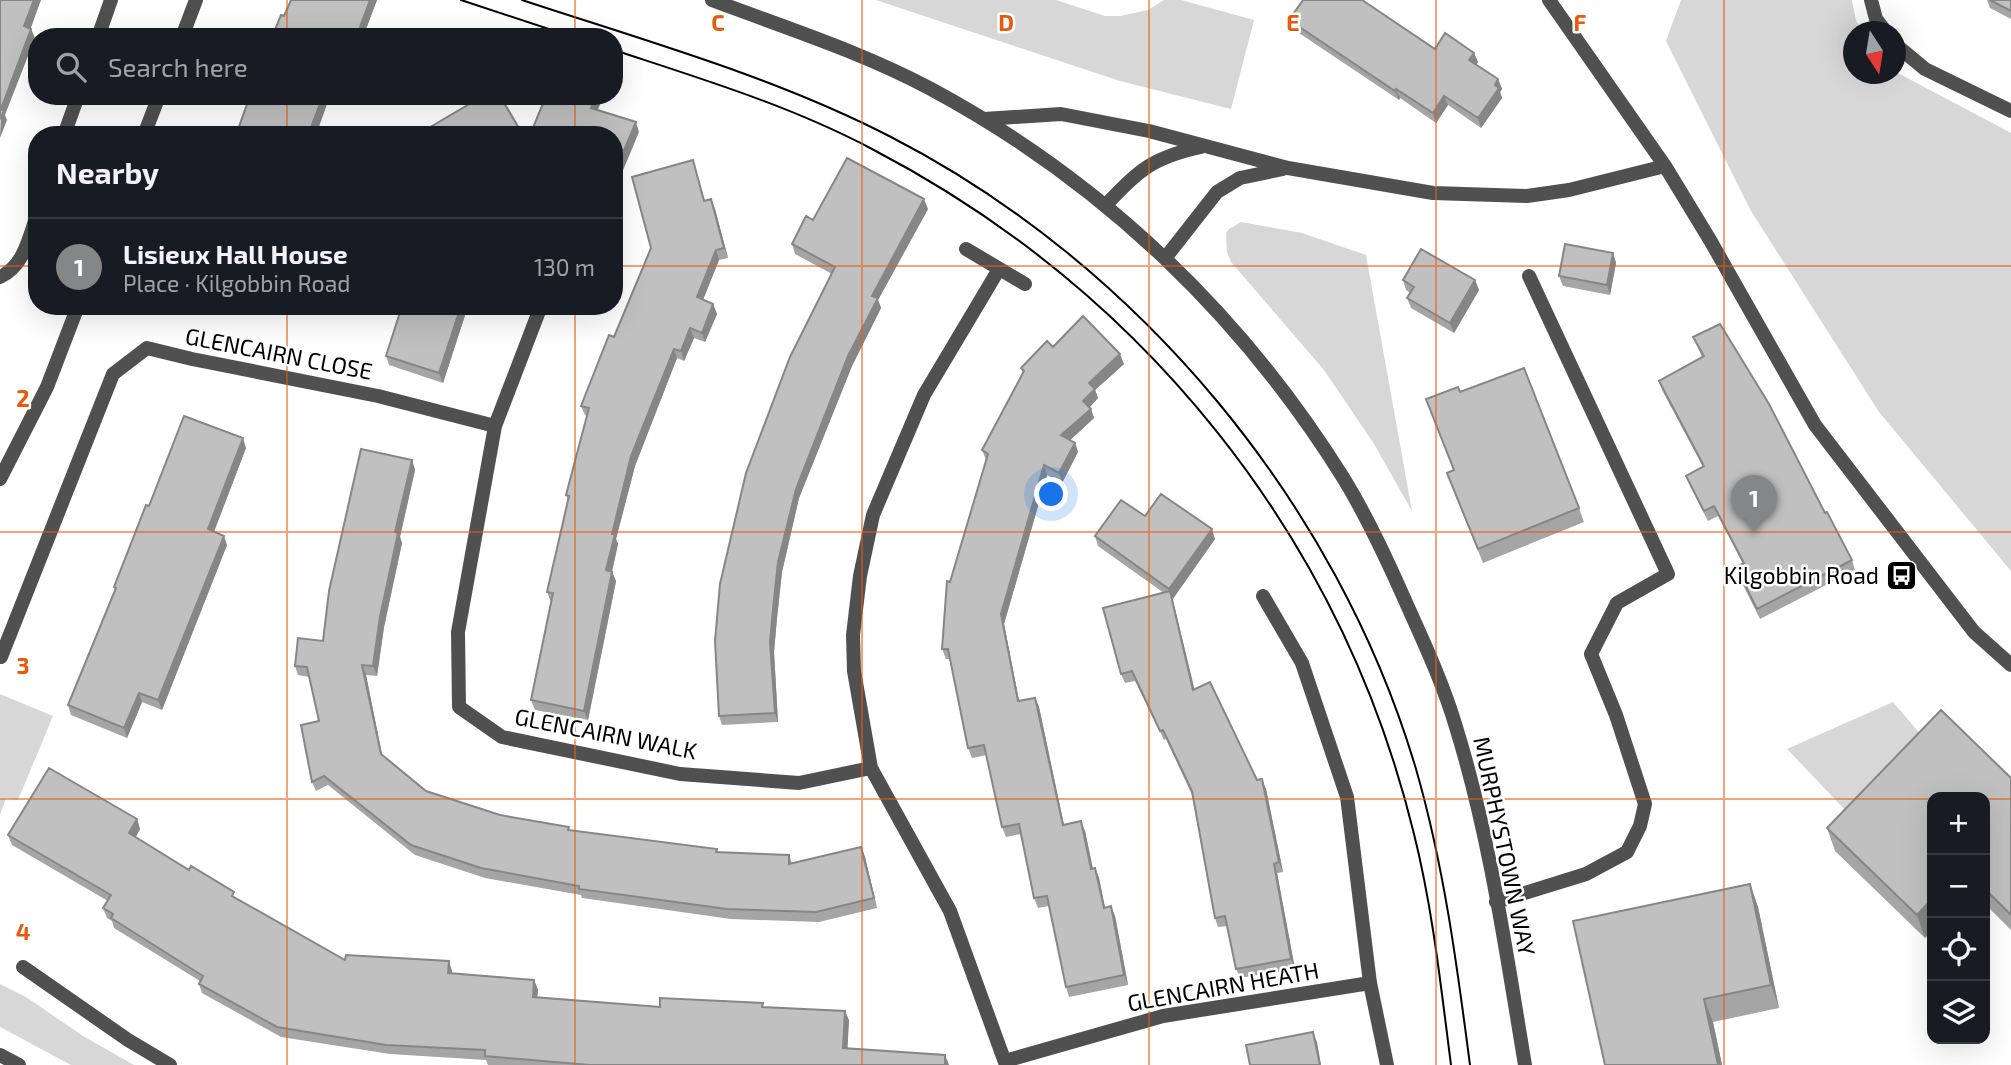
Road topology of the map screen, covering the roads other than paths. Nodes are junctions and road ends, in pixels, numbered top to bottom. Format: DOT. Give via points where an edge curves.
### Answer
graph roads {
  1 [pos="111,0"];
  2 [pos="196,0"];
  3 [pos="712,0"];
  4 [pos="1549,0"];
  5 [pos="1871,0"];
  6 [pos="1878,21"];
  7 [pos="101,28"];
  8 [pos="185,28"];
  9 [pos="1906,54"];
  10 [pos="75,105"];
  11 [pos="156,105"];
  12 [pos="2011,111"];
  13 [pos="984,119"];
  14 [pos="67,126"];
  15 [pos="147,126"];
  16 [pos="1204,146"];
  17 [pos="1665,166"];
  18 [pos="1288,168"];
  19 [pos="1107,205"];
  20 [pos="28,241"];
  21 [pos="966,249"];
  22 [pos="1166,257"];
  23 [pos="999,269"];
  24 [pos="1529,275"];
  25 [pos="0,277"];
  26 [pos="1025,284"];
  27 [pos="75,315"];
  28 [pos="538,315"];
  29 [pos="495,426"];
  30 [pos="0,479"];
  31 [pos="1263,596"];
  32 [pos="1,657"];
  33 [pos="2011,665"];
  34 [pos="871,768"];
  35 [pos="1496,902"];
  36 [pos="23,967"];
  37 [pos="1370,983"];
  38 [pos="0,1055"];
  39 [pos="1005,1063"];
  40 [pos="19,1065"];
  41 [pos="170,1065"];
  42 [pos="1387,1065"];
  43 [pos="1525,1065"];
  1 -- 7 [label="street"];
  2 -- 8 [label="street"];
  3 -- 13 [label="street, MURPHYSTOWN WAY" via="870,60"];
  4 -- 17 [label="street"];
  5 -- 6 [label="street"];
  9 -- 12 [label="street" via="1926,69"];
  10 -- 14 [label="street"];
  11 -- 15 [label="street"];
  13 -- 16 [label="street" via="1061,114"];
  13 -- 19 [label="street, MURPHYSTOWN WAY"];
  16 -- 18 [label="street"];
  16 -- 19 [label="street" via="1173,153 1140,171"];
  17 -- 18 [label="street" via="1569,190 1514,197 1433,193"];
  17 -- 33 [label="street" via="1815,425 1974,632"];
  18 -- 22 [label="street" via="1240,178 1217,192"];
  19 -- 22 [label="street, MURPHYSTOWN WAY"];
  20 -- 25 [label="street" via="15,267"];
  21 -- 23 [label="street"];
  22 -- 35 [label="street, MURPHYSTOWN WAY" via="1244,342 1298,410 1345,482 1390,567 1431,657 1455,725 1475,794"];
  23 -- 26 [label="street"];
  23 -- 34 [label="street" via="924,396 873,515 853,635"];
  24 -- 35 [label="street" via="1668,574 1617,603 1591,654 1644,804 1640,826 1627,852 1586,874"];
  27 -- 30 [label="street" via="47,387"];
  28 -- 29 [label="street, GLENCAIRN WALK"];
  29 -- 32 [label="street, GLENCAIRN CLOSE" via="378,396 148,348 113,374"];
  29 -- 34 [label="street, GLENCAIRN WALK" via="458,632 459,707 502,737 680,774 799,783"];
  31 -- 37 [label="street" via="1302,663 1347,797"];
  34 -- 39 [label="street" via="950,911"];
  35 -- 43 [label="street, MURPHYSTOWN WAY"];
  36 -- 41 [label="street"];
  37 -- 39 [label="street, GLENCAIRN HEATH" via="1163,1016"];
  37 -- 42 [label="street"];
  38 -- 40 [label="street"];
}
